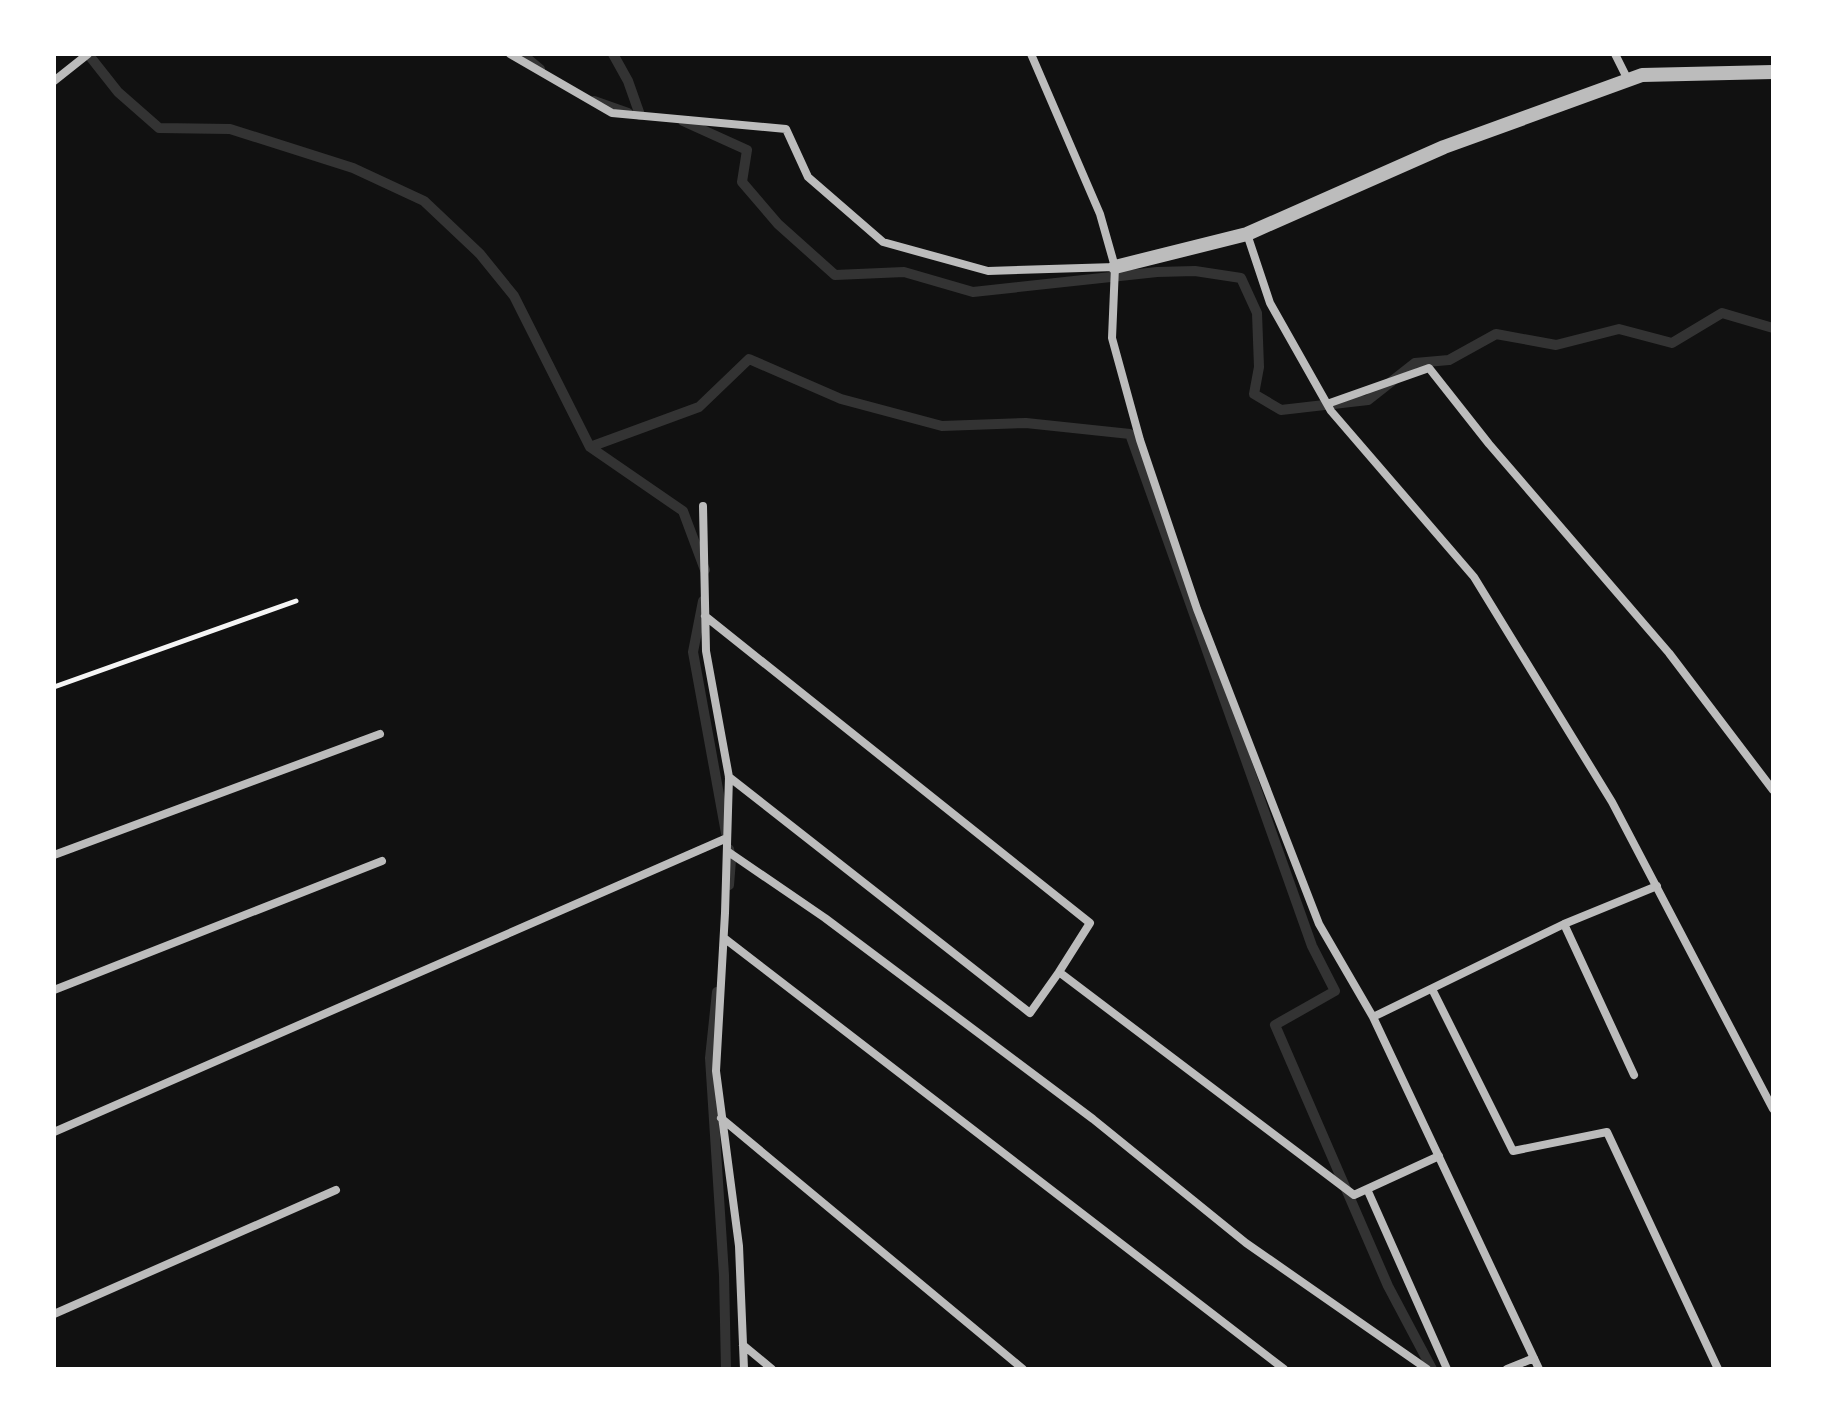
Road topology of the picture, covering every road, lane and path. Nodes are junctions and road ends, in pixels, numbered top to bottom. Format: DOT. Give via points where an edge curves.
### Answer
graph roads {
  1 [pos="88,54"];
  2 [pos="510,54"];
  3 [pos="1031,54"];
  4 [pos="1615,54"];
  5 [pos="1773,72"];
  6 [pos="1628,80"];
  7 [pos="54,81"];
  8 [pos="1247,234"];
  9 [pos="1115,267"];
  10 [pos="1327,404"];
  11 [pos="703,506"];
  12 [pos="296,601"];
  13 [pos="705,616"];
  14 [pos="54,687"];
  15 [pos="380,734"];
  16 [pos="729,777"];
  17 [pos="1773,790"];
  18 [pos="727,838"];
  19 [pos="727,851"];
  20 [pos="54,855"];
  21 [pos="382,861"];
  22 [pos="1657,886"];
  23 [pos="1564,924"];
  24 [pos="724,938"];
  25 [pos="1059,972"];
  26 [pos="1432,989"];
  27 [pos="54,990"];
  28 [pos="1373,1017"];
  29 [pos="1634,1075"];
  30 [pos="1773,1109"];
  31 [pos="721,1118"];
  32 [pos="54,1132"];
  33 [pos="1439,1156"];
  34 [pos="1367,1189"];
  35 [pos="336,1190"];
  36 [pos="54,1314"];
  37 [pos="743,1345"];
  38 [pos="1534,1358"];
  39 [pos="744,1369"];
  40 [pos="772,1369"];
  41 [pos="1023,1369"];
  42 [pos="1284,1369"];
  43 [pos="1427,1369"];
  44 [pos="1447,1369"];
  45 [pos="1507,1369"];
  46 [pos="1539,1369"];
  47 [pos="1718,1369"];
  1 -- 7 [label="street"];
  2 -- 9 [label="street" via="612,113 786,129 808,177 883,242 988,271"];
  3 -- 9 [label="street" via="1100,214"];
  4 -- 6 [label="street"];
  5 -- 6 [label="street" via="1642,75"];
  6 -- 8 [label="street" via="1444,147"];
  8 -- 9 [label="street"];
  8 -- 10 [label="street" via="1270,303"];
  9 -- 28 [label="street" via="1112,338 1197,609 1319,924"];
  10 -- 17 [label="street" via="1429,368 1669,653"];
  10 -- 22 [label="street" via="1474,577 1612,802"];
  11 -- 13 [label="street"];
  12 -- 14 [label="path"];
  13 -- 16 [label="street" via="706,651"];
  13 -- 25 [label="street" via="1090,923"];
  15 -- 20 [label="street"];
  16 -- 18 [label="street"];
  16 -- 25 [label="street" via="1030,1013"];
  18 -- 19 [label="street"];
  18 -- 32 [label="street"];
  19 -- 24 [label="street"];
  19 -- 43 [label="street" via="1093,1119 1246,1243"];
  21 -- 27 [label="street"];
  22 -- 23 [label="street"];
  22 -- 30 [label="street"];
  23 -- 26 [label="street"];
  23 -- 29 [label="street"];
  24 -- 31 [label="street" via="716,1071"];
  24 -- 42 [label="street"];
  25 -- 34 [label="street" via="1354,1195"];
  26 -- 28 [label="street"];
  26 -- 47 [label="street" via="1513,1151 1607,1132"];
  28 -- 33 [label="street"];
  31 -- 37 [label="street" via="739,1246"];
  31 -- 41 [label="street"];
  33 -- 34 [label="street"];
  33 -- 38 [label="street"];
  34 -- 44 [label="street"];
  35 -- 36 [label="street"];
  37 -- 39 [label="street"];
  37 -- 40 [label="street"];
  38 -- 45 [label="street"];
  38 -- 46 [label="street"];
}
